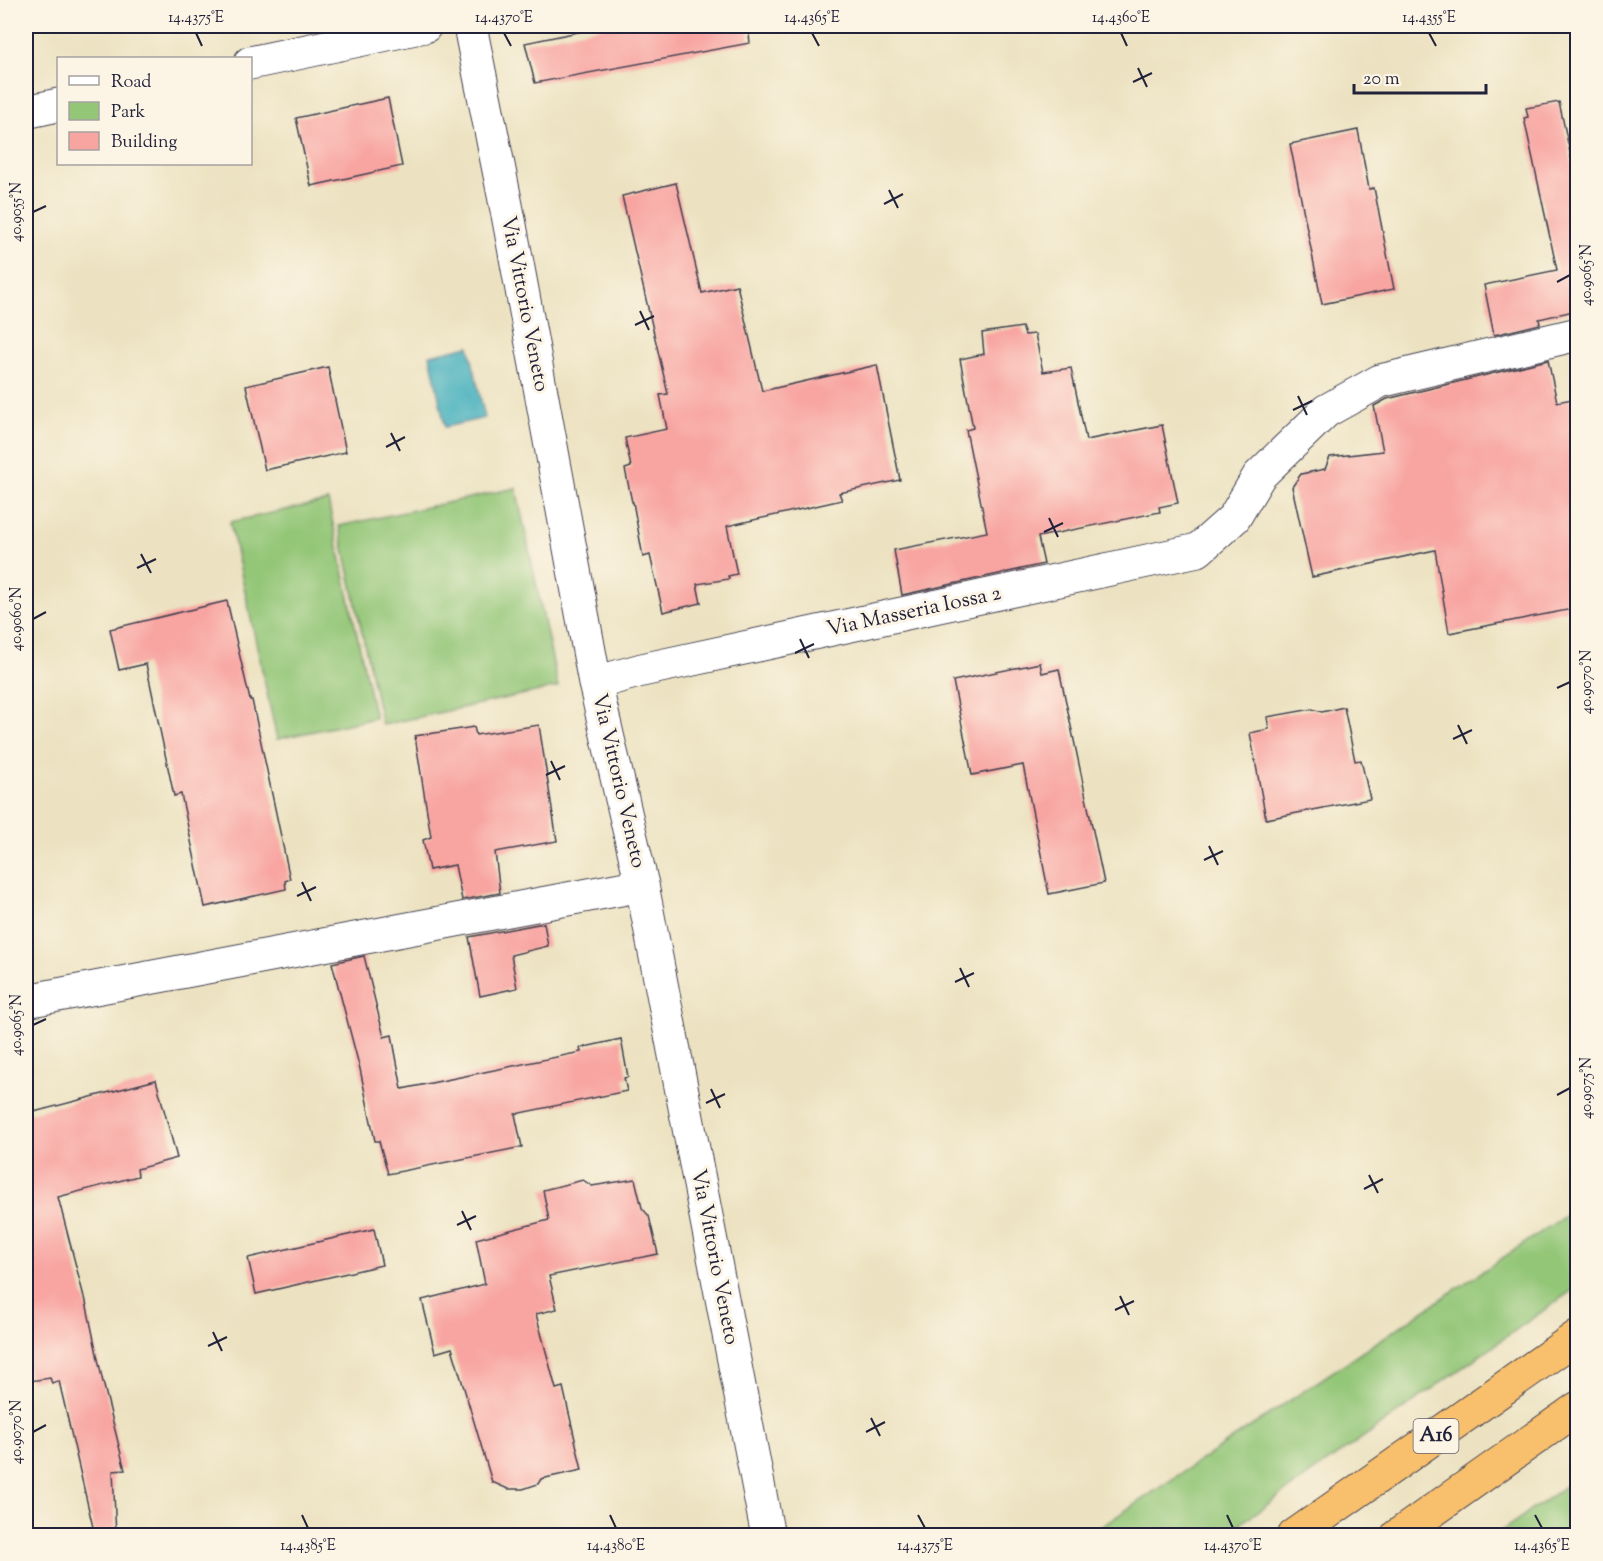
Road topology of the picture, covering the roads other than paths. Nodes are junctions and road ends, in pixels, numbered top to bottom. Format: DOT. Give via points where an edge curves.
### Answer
graph roads {
  1 [pos="425,26"];
  2 [pos="471,26"];
  3 [pos="252,63"];
  4 [pos="57,105"];
  5 [pos="26,112"];
  6 [pos="1578,334"];
  7 [pos="595,683"];
  8 [pos="642,885"];
  9 [pos="26,1000"];
  10 [pos="1578,1336"];
  11 [pos="1578,1408"];
  12 [pos="768,1536"];
  13 [pos="1294,1536"];
  14 [pos="1396,1536"];
  1 -- 3 [label="street"];
  2 -- 7 [label="street, Via Vittorio Veneto"];
  4 -- 5 [label="street"];
  6 -- 7 [label="street, Via Masseria Iossa 2" via="1380,381 1326,411 1259,476 1234,518 1198,550"];
  7 -- 8 [label="street, Via Vittorio Veneto"];
  8 -- 9 [label="street"];
  8 -- 12 [label="street, Via Vittorio Veneto"];
  10 -- 13 [label="highway, A16"];
  11 -- 14 [label="highway"];
}
